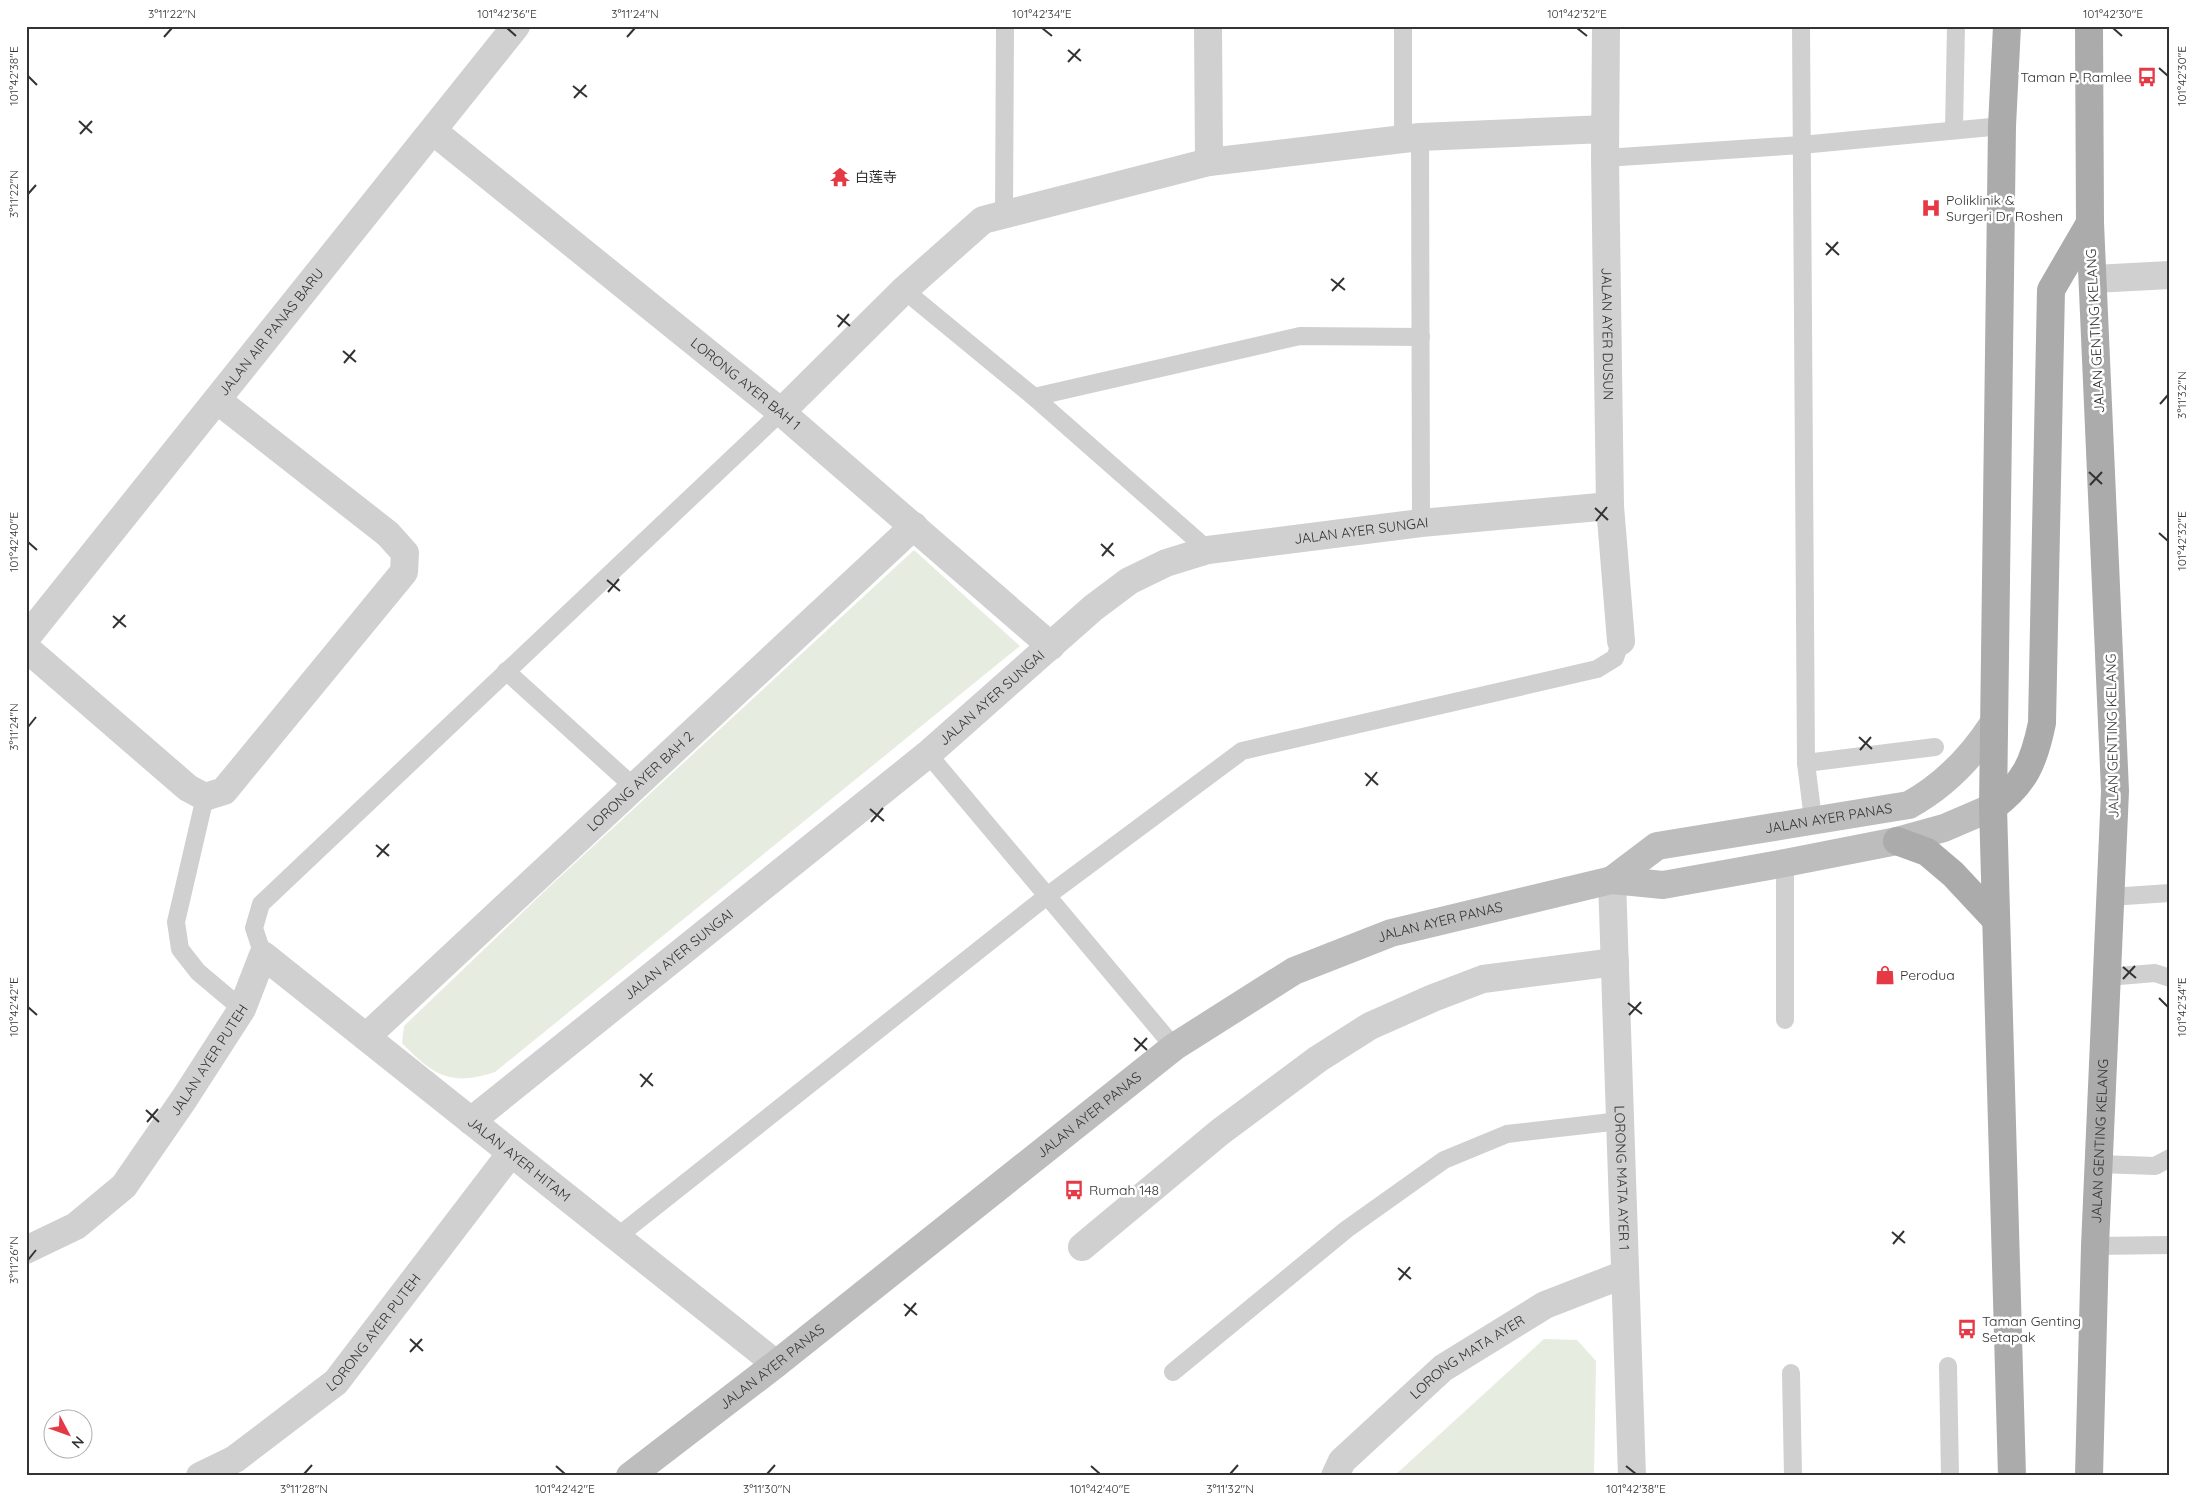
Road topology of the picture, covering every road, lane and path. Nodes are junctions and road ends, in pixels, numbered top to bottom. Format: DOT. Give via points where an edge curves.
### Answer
graph roads {
  1 [pos="516,26"];
  2 [pos="1005,26"];
  3 [pos="1208,26"];
  4 [pos="1403,26"];
  5 [pos="1606,26"];
  6 [pos="1801,26"];
  7 [pos="1956,26"];
  8 [pos="2007,26"];
  9 [pos="2089,26"];
  10 [pos="2002,126"];
  11 [pos="1605,129"];
  12 [pos="1954,130"];
  13 [pos="432,132"];
  14 [pos="1412,138"];
  15 [pos="1801,145"];
  16 [pos="1605,158"];
  17 [pos="1209,162"];
  18 [pos="1004,215"];
  19 [pos="2090,223"];
  20 [pos="2170,275"];
  21 [pos="2094,279"];
  22 [pos="904,290"];
  23 [pos="1421,336"];
  24 [pos="1034,397"];
  25 [pos="217,400"];
  26 [pos="781,412"];
  27 [pos="1610,506"];
  28 [pos="1421,522"];
  29 [pos="914,526"];
  30 [pos="1208,550"];
  31 [pos="26,638"];
  32 [pos="1621,641"];
  33 [pos="1051,646"];
  34 [pos="26,648"];
  35 [pos="506,671"];
  36 [pos="1993,724"];
  37 [pos="1935,747"];
  38 [pos="928,754"];
  39 [pos="1806,763"];
  40 [pos="634,787"];
  41 [pos="205,797"];
  42 [pos="1993,807"];
  43 [pos="1812,819"];
  44 [pos="1897,841"];
  45 [pos="1785,863"];
  46 [pos="1612,880"];
  47 [pos="2170,893"];
  48 [pos="1047,896"];
  49 [pos="2110,897"];
  50 [pos="1996,920"];
  51 [pos="263,955"];
  52 [pos="1615,962"];
  53 [pos="2107,977"];
  54 [pos="2170,978"];
  55 [pos="242,1009"];
  56 [pos="1784,1020"];
  57 [pos="366,1037"];
  58 [pos="1174,1048"];
  59 [pos="472,1121"];
  60 [pos="1620,1121"];
  61 [pos="511,1153"];
  62 [pos="2170,1158"];
  63 [pos="2099,1164"];
  64 [pos="616,1237"];
  65 [pos="2170,1245"];
  66 [pos="2095,1246"];
  67 [pos="1082,1247"];
  68 [pos="26,1250"];
  69 [pos="1625,1274"];
  70 [pos="776,1364"];
  71 [pos="1948,1366"];
  72 [pos="1173,1372"];
  73 [pos="1791,1373"];
  74 [pos="200,1476"];
  75 [pos="630,1476"];
  76 [pos="1335,1476"];
  77 [pos="1632,1476"];
  78 [pos="1793,1476"];
  79 [pos="1950,1476"];
  80 [pos="2012,1476"];
  81 [pos="2089,1476"];
  1 -- 13 [label="street, JALAN AIR PANAS BARU"];
  2 -- 18 [label="lane"];
  3 -- 17 [label="street"];
  4 -- 14 [label="lane"];
  5 -- 11 [label="street, JALAN AYER DUSUN"];
  6 -- 15 [label="lane"];
  7 -- 12 [label="lane"];
  8 -- 10 [label="main road"];
  9 -- 19 [label="main road, JALAN GENTING KELANG"];
  10 -- 12 [label="lane"];
  10 -- 36 [label="main road"];
  11 -- 14 [label="street"];
  11 -- 16 [label="street, JALAN AYER DUSUN"];
  12 -- 15 [label="lane"];
  13 -- 25 [label="street, JALAN AIR PANAS BARU"];
  13 -- 26 [label="street, LORONG AYER BAH 1"];
  14 -- 17 [label="street"];
  14 -- 23 [label="lane"];
  15 -- 16 [label="lane"];
  15 -- 39 [label="lane"];
  16 -- 27 [label="street, JALAN AYER DUSUN"];
  17 -- 18 [label="street"];
  18 -- 22 [label="street" via="983,220"];
  19 -- 21 [label="main road, JALAN GENTING KELANG"];
  19 -- 42 [label="main road" via="2051,290 2042,724 2036,752 2021,781"];
  20 -- 21 [label="street"];
  21 -- 49 [label="main road, JALAN GENTING KELANG" via="2115,756"];
  22 -- 24 [label="lane"];
  22 -- 26 [label="street"];
  23 -- 24 [label="lane" via="1300,336"];
  23 -- 28 [label="lane"];
  24 -- 30 [label="lane"];
  25 -- 31 [label="street, JALAN AIR PANAS BARU"];
  25 -- 41 [label="street" via="388,534 405,553 404,572 255,754 224,791"];
  26 -- 29 [label="street, LORONG AYER BAH 1"];
  26 -- 35 [label="lane"];
  27 -- 28 [label="street, JALAN AYER SUNGAI"];
  27 -- 32 [label="street, JALAN AYER DUSUN"];
  28 -- 30 [label="street, JALAN AYER SUNGAI"];
  29 -- 33 [label="street, LORONG AYER BAH 1"];
  29 -- 40 [label="street, LORONG AYER BAH 2"];
  30 -- 33 [label="street, JALAN AYER SUNGAI" via="1166,563 1129,581"];
  32 -- 48 [label="lane" via="1615,658 1597,669 1242,751"];
  33 -- 38 [label="street, JALAN AYER SUNGAI"];
  34 -- 41 [label="street" via="188,788"];
  35 -- 40 [label="lane"];
  35 -- 51 [label="lane" via="261,904 254,928"];
  36 -- 42 [label="main road"];
  36 -- 43 [label="street, JALAN AYER PANAS" via="1955,773 1909,805"];
  37 -- 39 [label="lane"];
  38 -- 48 [label="lane"];
  38 -- 59 [label="street, JALAN AYER SUNGAI"];
  39 -- 43 [label="lane"];
  40 -- 57 [label="street, LORONG AYER BAH 2"];
  41 -- 55 [label="lane" via="176,922 180,949 198,972"];
  42 -- 44 [label="street, JALAN AYER PANAS" via="1944,828"];
  42 -- 50 [label="main road"];
  43 -- 46 [label="street, JALAN AYER PANAS" via="1657,846"];
  44 -- 45 [label="street, JALAN AYER PANAS"];
  44 -- 50 [label="main road" via="1927,852 1953,874"];
  45 -- 46 [label="street, JALAN AYER PANAS" via="1663,885"];
  45 -- 56 [label="lane"];
  46 -- 52 [label="street, LORONG MATA AYER 1"];
  46 -- 58 [label="street, JALAN AYER PANAS" via="1391,933 1294,971"];
  47 -- 49 [label="lane"];
  48 -- 58 [label="lane"];
  48 -- 64 [label="lane"];
  49 -- 53 [label="main road, JALAN GENTING KELANG"];
  50 -- 80 [label="main road"];
  51 -- 55 [label="street, JALAN AYER PUTEH"];
  51 -- 57 [label="street, JALAN AYER HITAM"];
  52 -- 60 [label="street, LORONG MATA AYER 1"];
  52 -- 67 [label="street" via="1483,980 1370,1026 1318,1058 1220,1132"];
  53 -- 54 [label="lane" via="2155,973"];
  53 -- 63 [label="main road, JALAN GENTING KELANG"];
  55 -- 68 [label="street, JALAN AYER PUTEH" via="124,1186 76,1226"];
  57 -- 59 [label="street, JALAN AYER HITAM"];
  58 -- 70 [label="street, JALAN AYER PANAS"];
  59 -- 61 [label="street, JALAN AYER HITAM"];
  60 -- 69 [label="street, LORONG MATA AYER 1"];
  60 -- 72 [label="lane" via="1508,1134 1444,1160 1347,1230"];
  61 -- 64 [label="street, JALAN AYER HITAM"];
  61 -- 74 [label="street, LORONG AYER PUTEH" via="336,1382 235,1459"];
  62 -- 63 [label="lane" via="2156,1166"];
  63 -- 66 [label="main road, JALAN GENTING KELANG"];
  64 -- 70 [label="street, JALAN AYER HITAM"];
  65 -- 66 [label="lane"];
  66 -- 81 [label="main road, JALAN GENTING KELANG"];
  69 -- 76 [label="street, LORONG MATA AYER" via="1545,1305 1443,1368 1342,1461"];
  69 -- 77 [label="street, LORONG MATA AYER 1"];
  70 -- 75 [label="street, JALAN AYER PANAS"];
  71 -- 79 [label="lane"];
  73 -- 78 [label="lane"];
}
